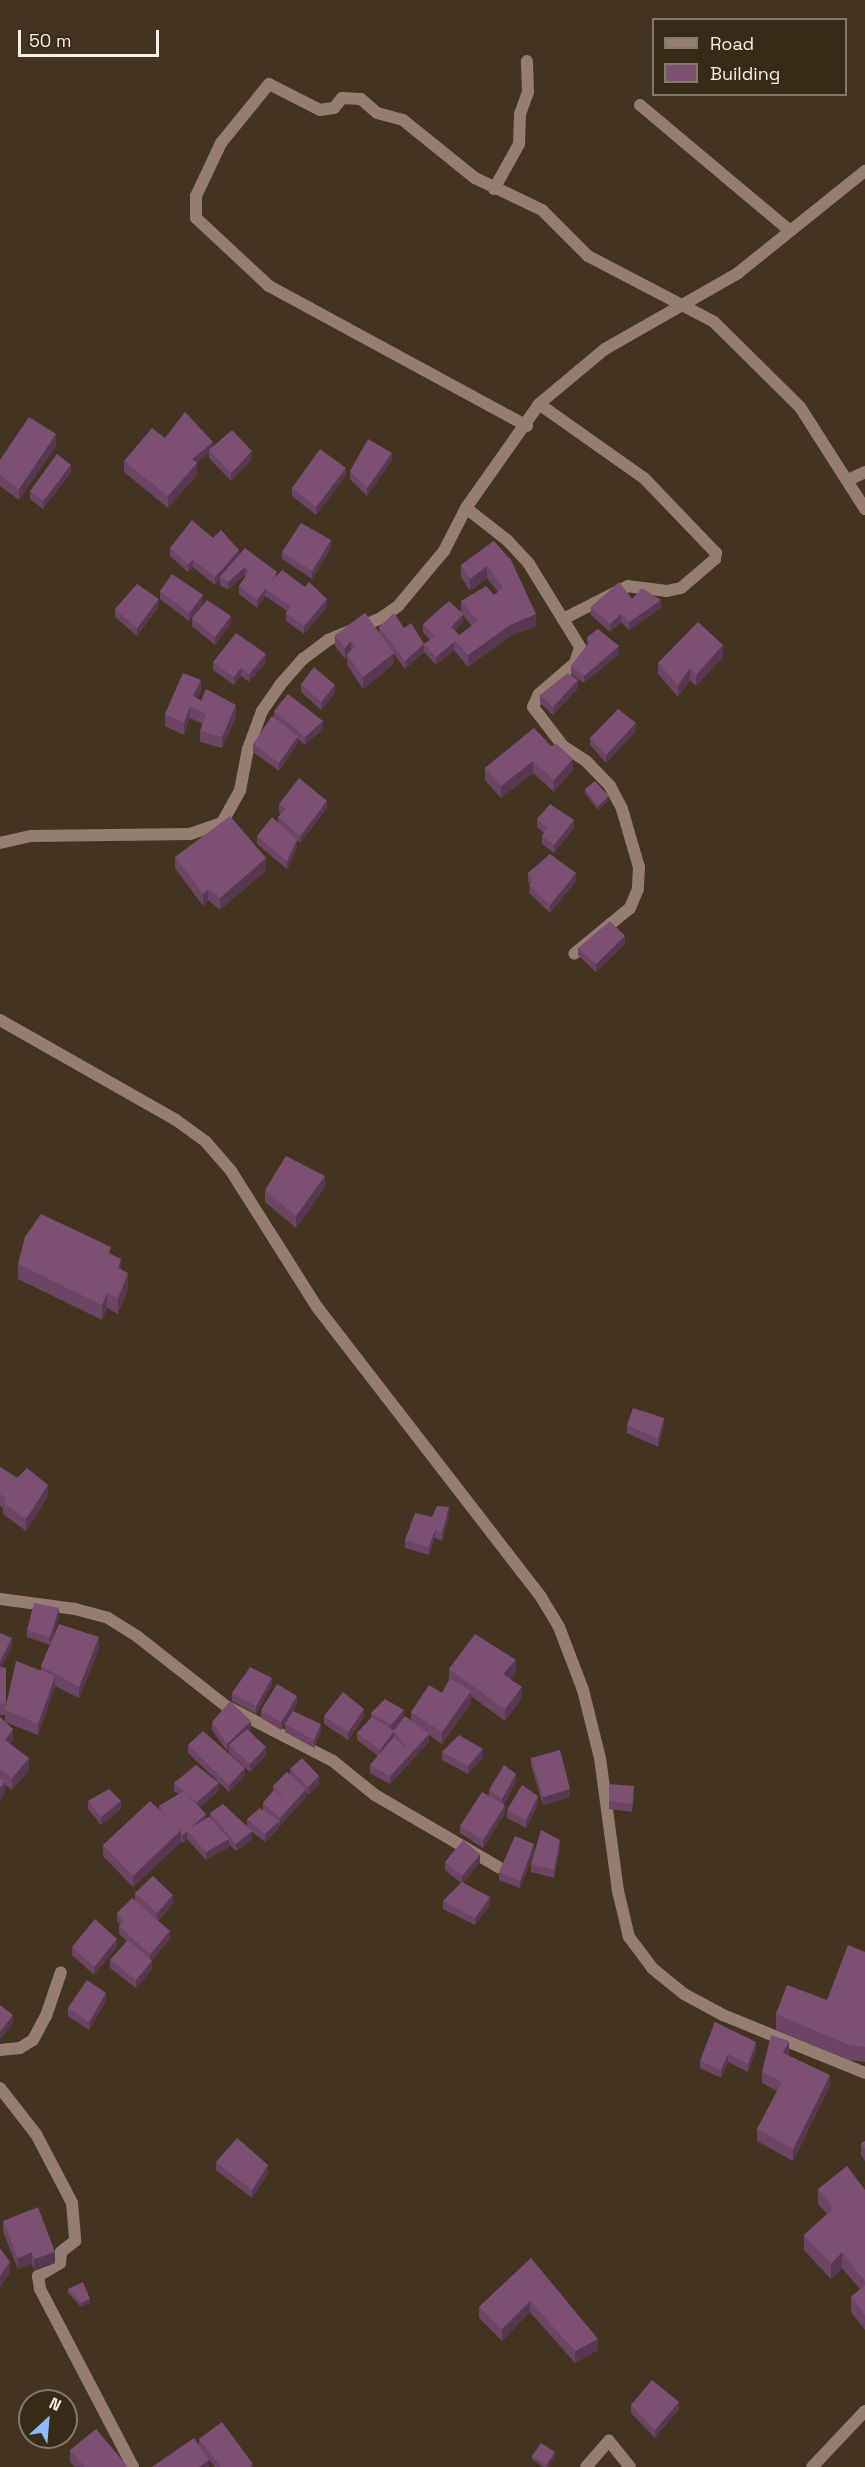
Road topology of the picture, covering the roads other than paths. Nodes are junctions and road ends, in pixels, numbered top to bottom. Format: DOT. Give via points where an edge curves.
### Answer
graph roads {
  1 [pos="527,61"];
  2 [pos="640,105"];
  3 [pos="865,171"];
  4 [pos="494,189"];
  5 [pos="789,230"];
  6 [pos="684,304"];
  7 [pos="539,404"];
  8 [pos="527,426"];
  9 [pos="865,472"];
  10 [pos="848,480"];
  11 [pos="466,508"];
  12 [pos="865,509"];
  13 [pos="563,619"];
  14 [pos="0,843"];
  15 [pos="573,954"];
  16 [pos="6,1023"];
  17 [pos="0,1599"];
  18 [pos="498,1868"];
  19 [pos="61,1972"];
  20 [pos="0,2050"];
  21 [pos="865,2073"];
  22 [pos="0,2088"];
  23 [pos="865,2411"];
  24 [pos="133,2467"];
  25 [pos="586,2467"];
  26 [pos="630,2467"];
  27 [pos="812,2467"];
  1 -- 4 [label="street" via="528,92 520,114 519,144"];
  2 -- 5 [label="street"];
  3 -- 5 [label="street"];
  4 -- 6 [label="street" via="542,210 588,256"];
  4 -- 8 [label="street" via="458,166 409,123 377,113 363,99 342,98 334,108 320,110 269,84 220,143 193,209 196,218 269,286"];
  5 -- 6 [label="street" via="738,273"];
  6 -- 7 [label="street" via="605,349"];
  6 -- 10 [label="street" via="714,322 800,407"];
  7 -- 8 [label="street"];
  7 -- 13 [label="street" via="644,478 717,553 681,588 667,591 628,586"];
  8 -- 11 [label="street"];
  9 -- 10 [label="street"];
  10 -- 12 [label="street"];
  11 -- 13 [label="street" via="519,553"];
  11 -- 14 [label="street" via="444,551 398,606 381,618 328,640 303,659 280,685 262,711 248,749 240,790 222,823 190,834 31,836"];
  13 -- 15 [label="street" via="580,650 572,666 539,694 533,707 563,746 586,761 610,786 622,809 640,879 630,908"];
  16 -- 21 [label="street" via="176,1120 206,1142 231,1171 324,1317 541,1597 559,1627 583,1690 600,1758 618,1891 629,1936 652,1968 684,1995"];
  17 -- 18 [label="street" via="75,1609 120,1625 226,1706 333,1761 375,1795"];
  19 -- 20 [label="street" via="33,2040 20,2048"];
  22 -- 24 [label="street" via="36,2134 72,2203 75,2241 61,2252 60,2263 38,2276 40,2289"];
  23 -- 27 [label="street"];
  25 -- 26 [label="street" via="609,2441"];
}
